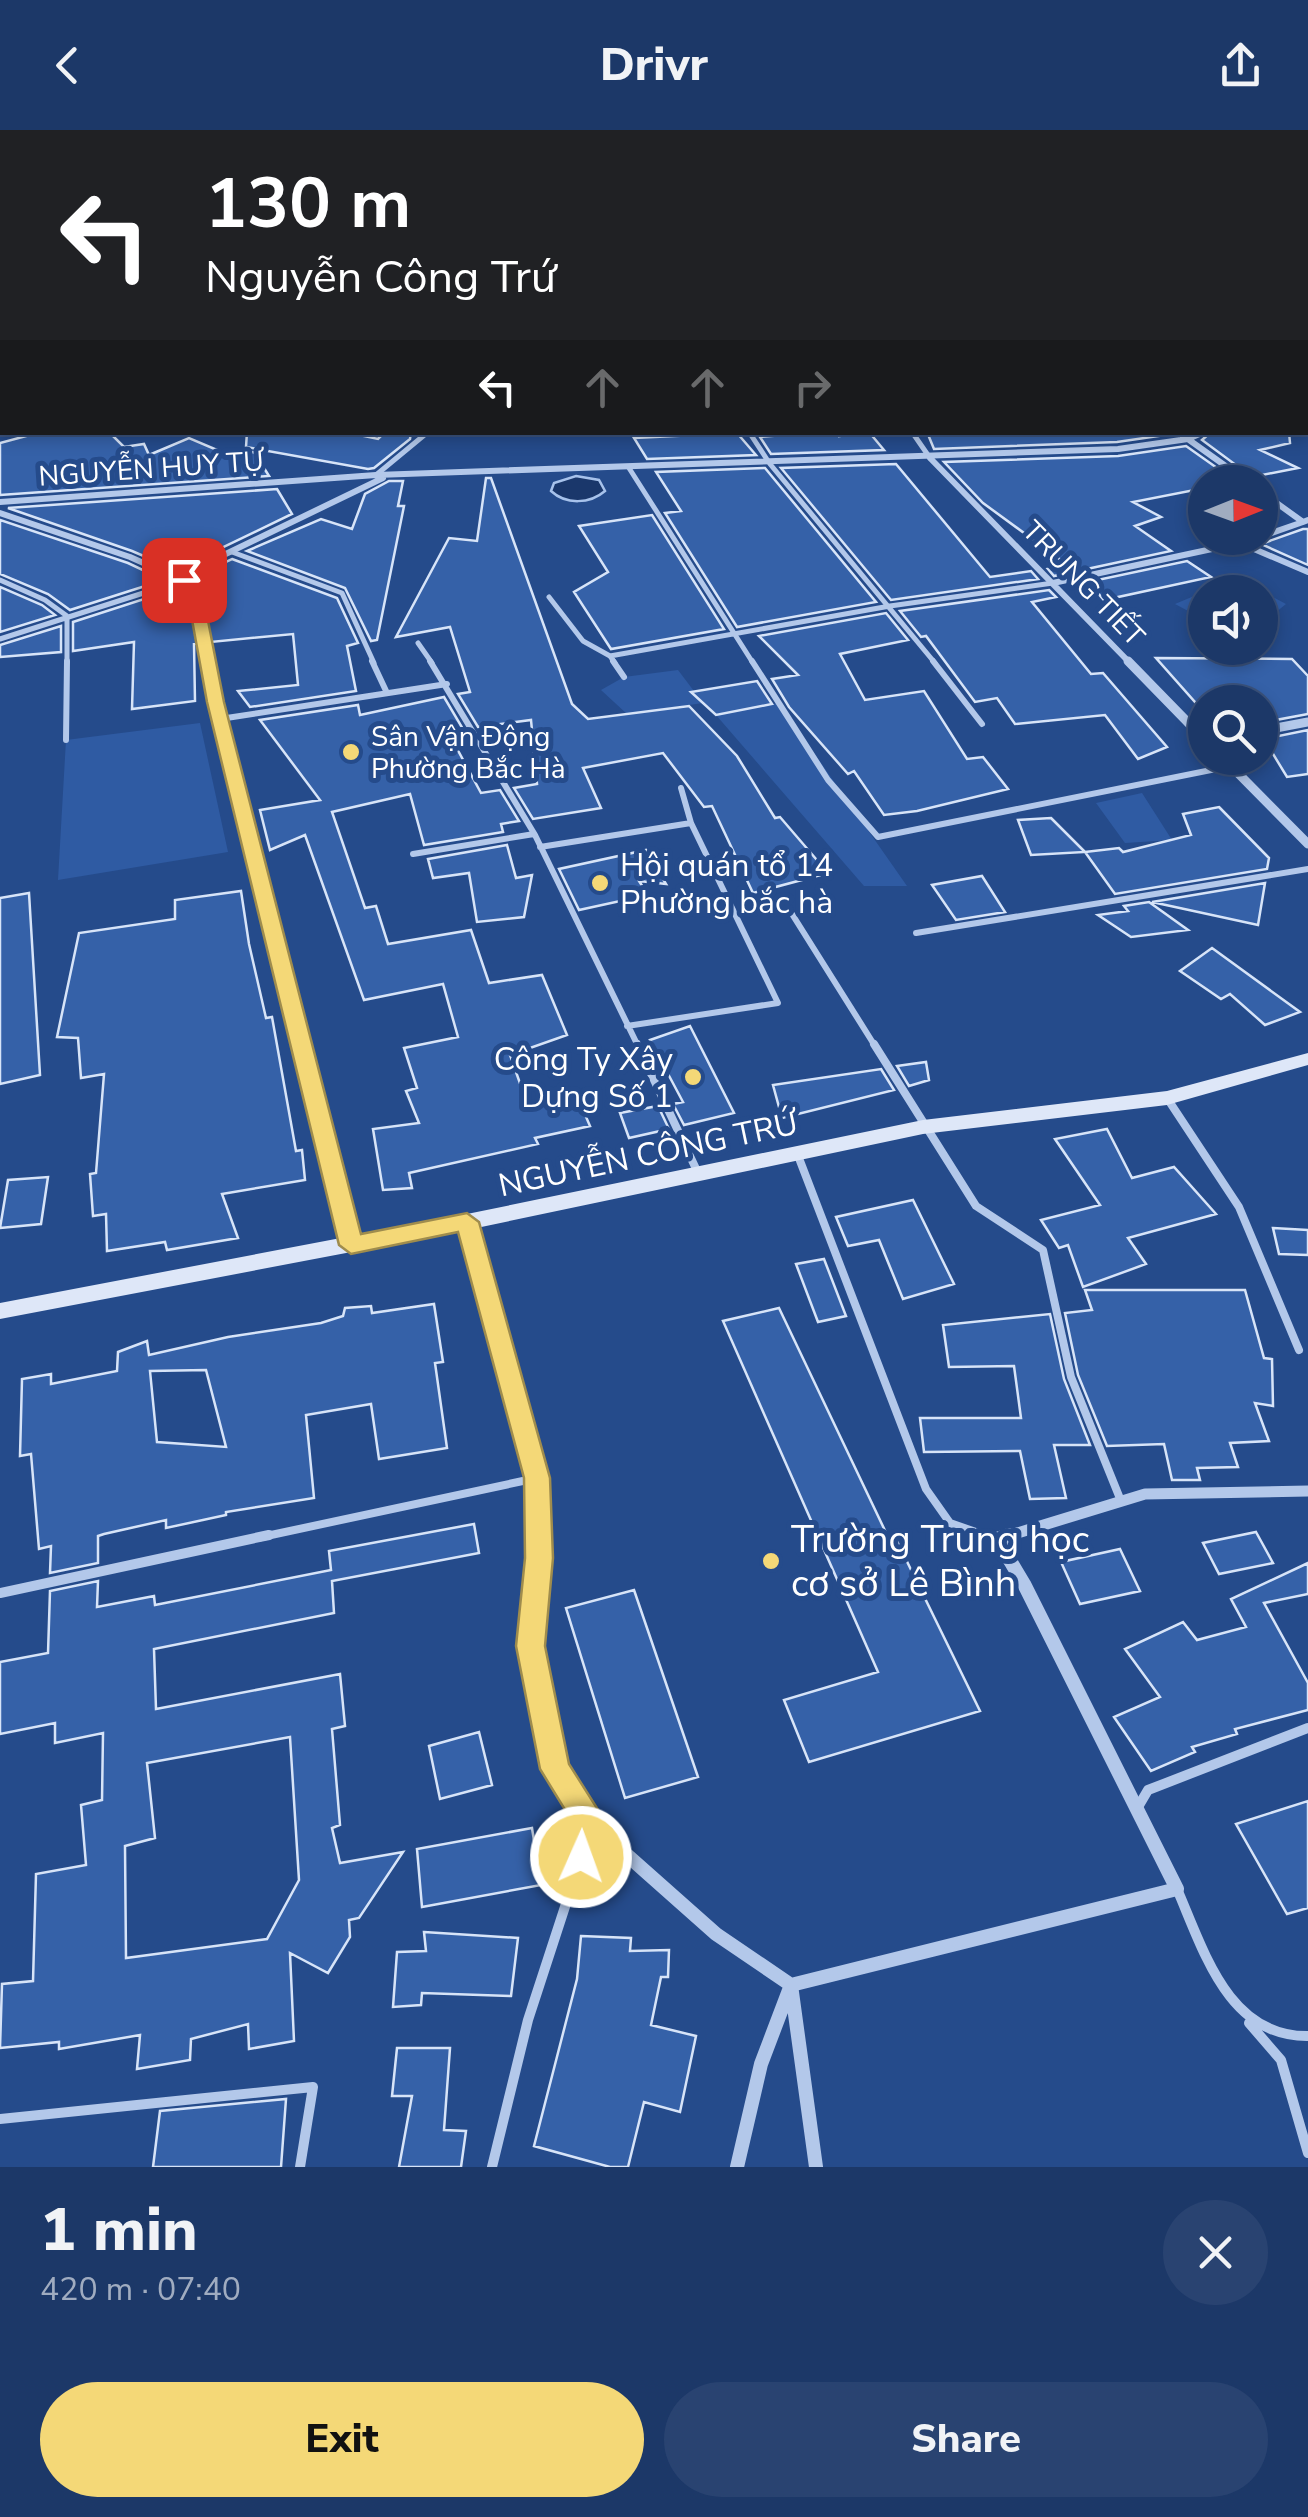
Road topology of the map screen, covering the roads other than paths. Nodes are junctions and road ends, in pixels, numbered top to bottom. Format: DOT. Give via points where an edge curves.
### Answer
graph roads {
  1 [pos="424,435"];
  2 [pos="751,435"];
  3 [pos="914,435"];
  4 [pos="1182,435"];
  5 [pos="1198,435"];
  6 [pos="1188,440"];
  7 [pos="930,458"];
  8 [pos="770,464"];
  9 [pos="1224,465"];
  10 [pos="630,468"];
  11 [pos="376,474"];
  12 [pos="389,475"];
  13 [pos="0,502"];
  14 [pos="1278,503"];
  15 [pos="0,513"];
  16 [pos="1305,521"];
  17 [pos="1278,530"];
  18 [pos="232,552"];
  19 [pos="1188,555"];
  20 [pos="1267,555"];
  21 [pos="1308,572"];
  22 [pos="181,578"];
  23 [pos="0,580"];
  24 [pos="1053,583"];
  25 [pos="550,597"];
  26 [pos="890,606"];
  27 [pos="67,616"];
  28 [pos="736,635"];
  29 [pos="0,639"];
  30 [pos="418,643"];
  31 [pos="610,656"];
  32 [pos="624,677"];
  33 [pos="447,684"];
  34 [pos="387,693"];
  35 [pos="220,719"];
  36 [pos="1188,722"];
  37 [pos="1308,722"];
  38 [pos="982,724"];
  39 [pos="1278,728"];
  40 [pos="66,740"];
  41 [pos="1188,775"];
  42 [pos="1240,775"];
  43 [pos="681,788"];
  44 [pos="691,823"];
  45 [pos="534,834"];
  46 [pos="1308,844"];
  47 [pos="540,847"];
  48 [pos="413,854"];
  49 [pos="1308,868"];
  50 [pos="792,914"];
  51 [pos="916,933"];
  52 [pos="627,1026"];
  53 [pos="1308,1059"];
  54 [pos="1167,1098"];
  55 [pos="923,1127"];
  56 [pos="796,1153"];
  57 [pos="698,1174"];
  58 [pos="467,1222"];
  59 [pos="351,1245"];
  60 [pos="0,1311"];
  61 [pos="1298,1350"];
  62 [pos="537,1478"];
  63 [pos="1308,1491"];
  64 [pos="1121,1501"];
  65 [pos="996,1540"];
  66 [pos="0,1593"];
  67 [pos="1308,1728"];
  68 [pos="1138,1807"];
  69 [pos="592,1824"];
  70 [pos="1176,1889"];
  71 [pos="792,1986"];
  72 [pos="1244,2018"];
  73 [pos="1308,2036"];
  74 [pos="0,2120"];
  75 [pos="1308,2153"];
  76 [pos="300,2167"];
  77 [pos="492,2167"];
  78 [pos="737,2167"];
  79 [pos="816,2167"];
  1 -- 11 [label="lane"];
  2 -- 8 [label="lane"];
  3 -- 7 [label="lane"];
  4 -- 6 [label="street"];
  5 -- 6 [label="street, NGUYỄN HUY TỰ"];
  6 -- 7 [label="street, NGUYỄN HUY TỰ"];
  6 -- 9 [label="street"];
  7 -- 8 [label="street, NGUYỄN HUY TỰ"];
  7 -- 24 [label="street, TRUNG TIẾT"];
  8 -- 10 [label="street, NGUYỄN HUY TỰ"];
  8 -- 26 [label="lane"];
  10 -- 12 [label="street, NGUYỄN HUY TỰ"];
  10 -- 28 [label="lane"];
  11 -- 12 [label="street, NGUYỄN HUY TỰ"];
  11 -- 13 [label="street, NGUYỄN HUY TỰ"];
  12 -- 18 [label="street"];
  14 -- 16 [label="street"];
  15 -- 22 [label="street"];
  16 -- 17 [label="street"];
  18 -- 22 [label="street"];
  18 -- 34 [label="lane" via="342,593"];
  19 -- 24 [label="street"];
  20 -- 21 [label="street"];
  22 -- 27 [label="lane"];
  22 -- 35 [label="street" via="193,585"];
  23 -- 27 [label="lane"];
  24 -- 26 [label="lane"];
  24 -- 36 [label="street, TRUNG TIẾT"];
  25 -- 31 [label="lane" via="584,644"];
  26 -- 28 [label="lane"];
  26 -- 38 [label="lane"];
  27 -- 29 [label="lane"];
  27 -- 40 [label="lane"];
  28 -- 31 [label="lane"];
  28 -- 41 [label="lane" via="828,780 878,836"];
  30 -- 33 [label="lane"];
  31 -- 32 [label="lane"];
  33 -- 34 [label="lane"];
  33 -- 45 [label="lane"];
  34 -- 35 [label="lane"];
  35 -- 59 [label="street"];
  37 -- 39 [label="street"];
  42 -- 46 [label="street"];
  43 -- 44 [label="lane"];
  44 -- 47 [label="lane"];
  44 -- 52 [label="lane" via="778,1002"];
  45 -- 47 [label="lane"];
  45 -- 48 [label="lane"];
  47 -- 52 [label="lane"];
  49 -- 51 [label="lane"];
  50 -- 55 [label="lane"];
  52 -- 57 [label="lane"];
  53 -- 54 [label="main road, NGUYỄN CÔNG TRỨ"];
  54 -- 55 [label="main road, NGUYỄN CÔNG TRỨ"];
  54 -- 61 [label="lane" via="1239,1208"];
  55 -- 56 [label="main road, NGUYỄN CÔNG TRỨ"];
  55 -- 64 [label="lane" via="976,1206 1043,1250 1071,1376"];
  56 -- 57 [label="main road, NGUYỄN CÔNG TRỨ"];
  56 -- 65 [label="lane" via="926,1489 950,1523"];
  57 -- 58 [label="main road, NGUYỄN CÔNG TRỨ"];
  58 -- 59 [label="main road, NGUYỄN CÔNG TRỨ"];
  58 -- 62 [label="street"];
  59 -- 60 [label="main road, NGUYỄN CÔNG TRỨ"];
  62 -- 66 [label="lane"];
  62 -- 69 [label="street" via="531,1646 555,1769"];
  63 -- 64 [label="street" via="1145,1494"];
  64 -- 65 [label="street"];
  65 -- 68 [label="street"];
  67 -- 68 [label="lane" via="1148,1790"];
  68 -- 70 [label="street"];
  69 -- 71 [label="street" via="716,1934"];
  69 -- 77 [label="lane" via="528,2020"];
  70 -- 71 [label="street"];
  70 -- 72 [label="lane"];
  71 -- 78 [label="street" via="761,2064"];
  71 -- 79 [label="street"];
  72 -- 73 [label="lane" via="1287,2040"];
  72 -- 75 [label="lane" via="1281,2060"];
  74 -- 76 [label="lane" via="313,2088"];
}
